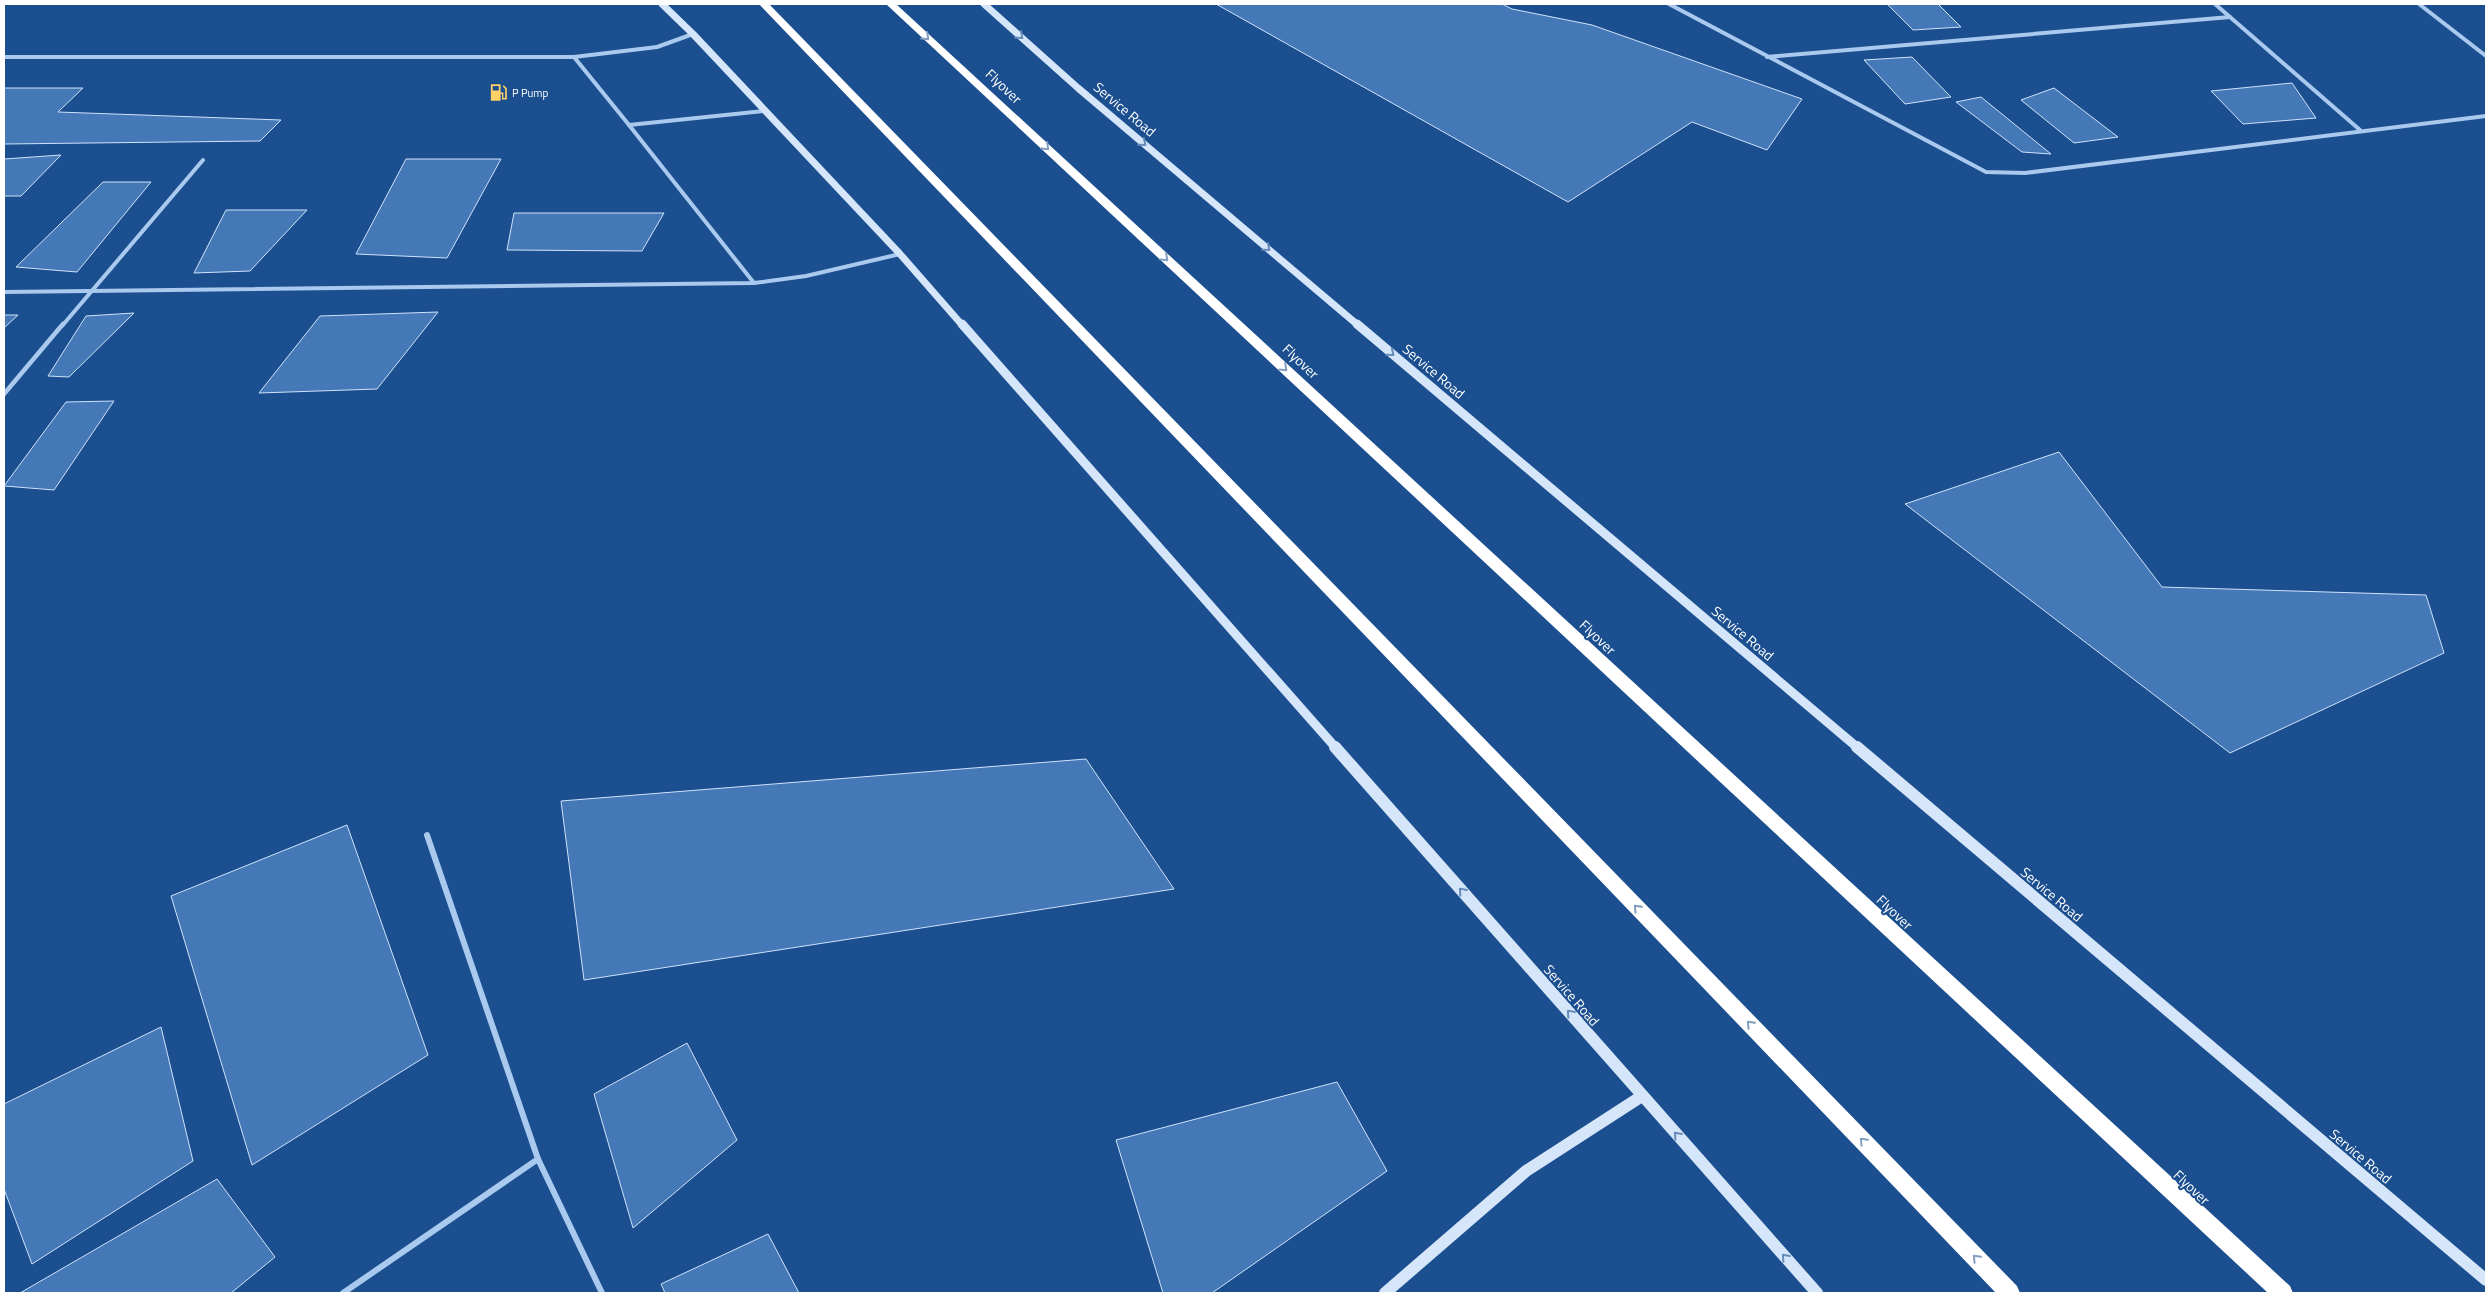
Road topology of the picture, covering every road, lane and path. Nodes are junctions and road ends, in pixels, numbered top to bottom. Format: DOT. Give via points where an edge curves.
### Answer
graph roads {
  1 [pos="662,4"];
  2 [pos="764,4"];
  3 [pos="891,4"];
  4 [pos="984,4"];
  5 [pos="1669,4"];
  6 [pos="2215,4"];
  7 [pos="2418,4"];
  8 [pos="2230,17"];
  9 [pos="693,34"];
  10 [pos="2486,56"];
  11 [pos="4,57"];
  12 [pos="574,57"];
  13 [pos="1766,57"];
  14 [pos="764,111"];
  15 [pos="2486,116"];
  16 [pos="629,125"];
  17 [pos="2360,130"];
  18 [pos="203,160"];
  19 [pos="900,254"];
  20 [pos="754,283"];
  21 [pos="4,292"];
  22 [pos="91,292"];
  23 [pos="4,394"];
  24 [pos="427,835"];
  25 [pos="1642,1096"];
  26 [pos="538,1159"];
  27 [pos="2486,1280"];
  28 [pos="343,1293"];
  29 [pos="602,1293"];
  30 [pos="1385,1293"];
  31 [pos="1817,1293"];
  32 [pos="2010,1293"];
  33 [pos="2283,1293"];
  1 -- 9 [label="street, Service Road"];
  32 -- 2 [label="highway, one-way"];
  3 -- 33 [label="highway, Flyover, one-way"];
  4 -- 27 [label="street, Service Road, one-way" via="1093,100"];
  5 -- 13 [label="street"];
  6 -- 8 [label="street"];
  7 -- 10 [label="street"];
  8 -- 13 [label="street"];
  8 -- 17 [label="street"];
  9 -- 12 [label="street" via="657,47"];
  9 -- 14 [label="street, Service Road"];
  11 -- 12 [label="street"];
  12 -- 16 [label="street"];
  13 -- 17 [label="street" via="1986,172 2025,173"];
  14 -- 16 [label="street"];
  14 -- 19 [label="street, Service Road"];
  15 -- 17 [label="street"];
  16 -- 20 [label="street"];
  18 -- 22 [label="street"];
  19 -- 20 [label="street" via="806,276"];
  25 -- 19 [label="street, Service Road, one-way"];
  20 -- 22 [label="street"];
  21 -- 22 [label="street"];
  22 -- 23 [label="street"];
  24 -- 26 [label="street"];
  25 -- 30 [label="street" via="1526,1171"];
  31 -- 25 [label="street, Service Road, one-way"];
  26 -- 28 [label="street"];
  26 -- 29 [label="street"];
}
